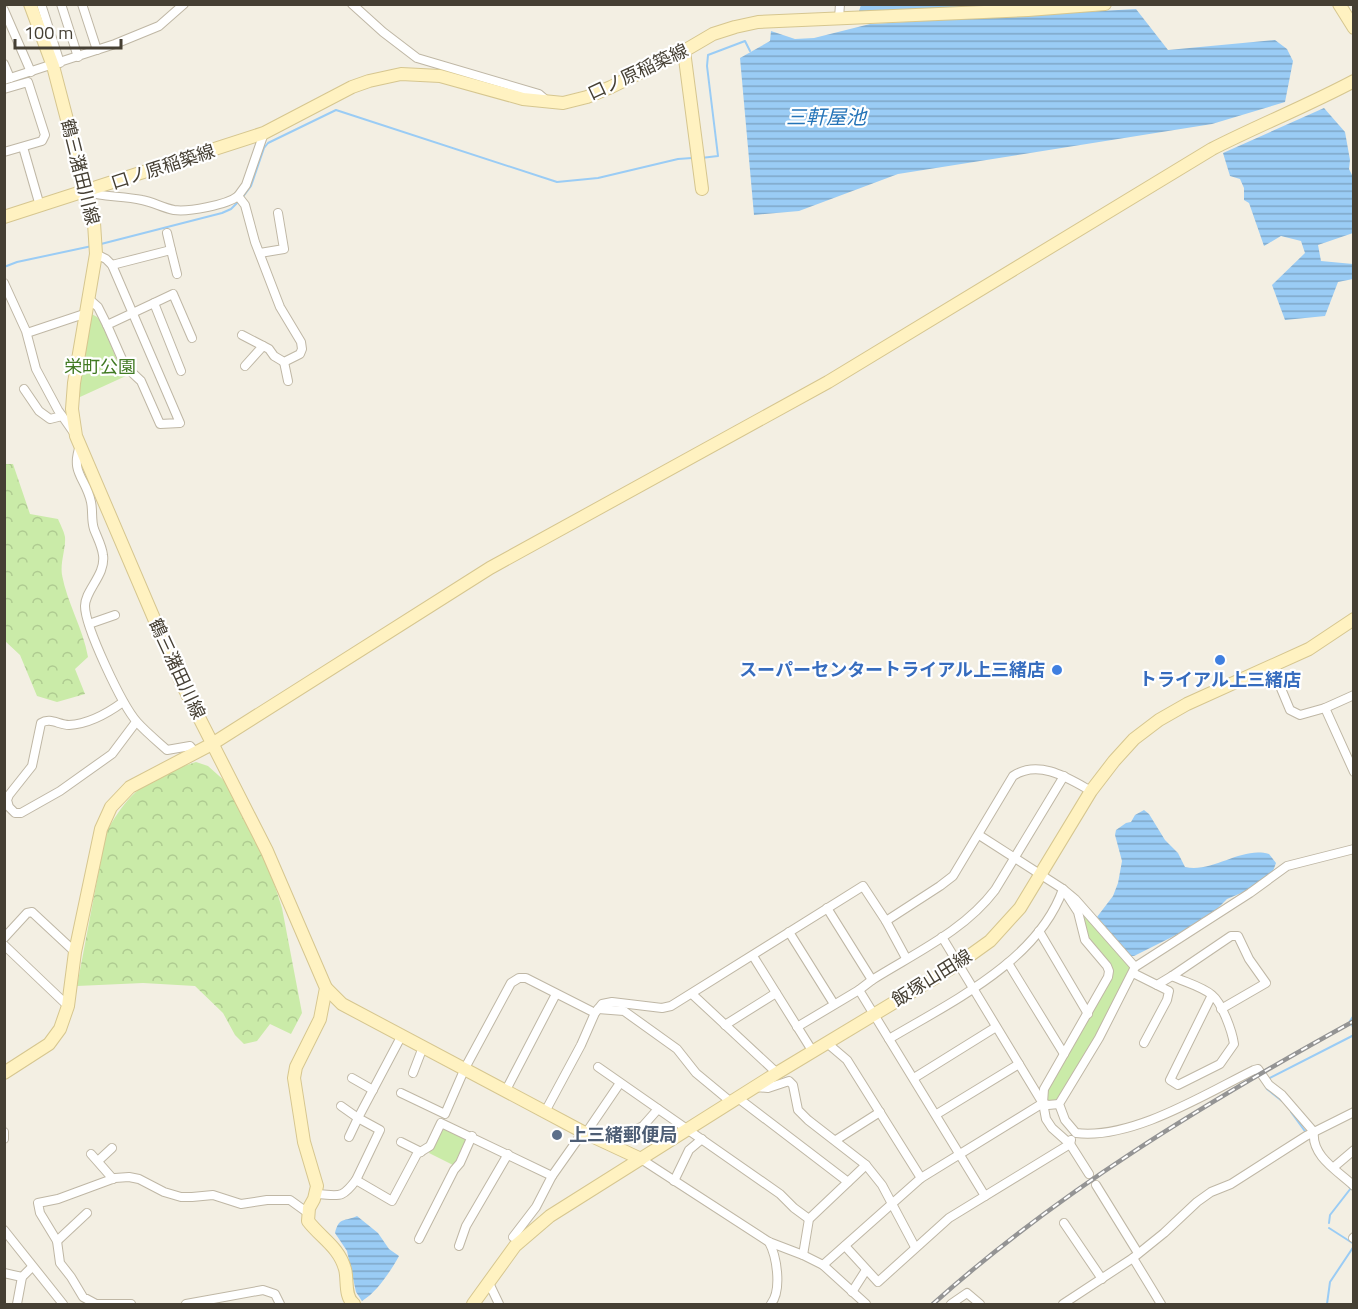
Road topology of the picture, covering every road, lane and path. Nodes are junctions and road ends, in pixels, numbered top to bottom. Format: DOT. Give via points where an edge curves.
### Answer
graph roads {
  1 [pos="30,4"];
  2 [pos="41,4"];
  3 [pos="61,4"];
  4 [pos="82,4"];
  5 [pos="184,4"];
  6 [pos="352,4"];
  7 [pos="840,4"];
  8 [pos="1105,4"];
  9 [pos="1339,4"];
  10 [pos="4,10"];
  11 [pos="840,18"];
  12 [pos="1353,28"];
  13 [pos="97,50"];
  14 [pos="684,51"];
  15 [pos="78,57"];
  16 [pos="4,64"];
  17 [pos="57,64"];
  18 [pos="31,72"];
  19 [pos="7,79"];
  20 [pos="1353,81"];
  21 [pos="4,89"];
  22 [pos="549,103"];
  23 [pos="264,133"];
  24 [pos="23,147"];
  25 [pos="4,152"];
  26 [pos="702,189"];
  27 [pos="85,192"];
  28 [pos="238,196"];
  29 [pos="40,206"];
  30 [pos="278,213"];
  31 [pos="4,218"];
  32 [pos="167,233"];
  33 [pos="171,250"];
  34 [pos="260,253"];
  35 [pos="96,254"];
  36 [pos="112,265"];
  37 [pos="177,274"];
  38 [pos="4,283"];
  39 [pos="89,299"];
  40 [pos="154,303"];
  41 [pos="87,313"];
  42 [pos="133,313"];
  43 [pos="107,325"];
  44 [pos="27,333"];
  45 [pos="242,335"];
  46 [pos="192,338"];
  47 [pos="262,346"];
  48 [pos="284,362"];
  49 [pos="245,366"];
  50 [pos="181,371"];
  51 [pos="288,381"];
  52 [pos="24,389"];
  53 [pos="62,416"];
  54 [pos="78,441"];
  55 [pos="115,615"];
  56 [pos="1353,620"];
  57 [pos="90,624"];
  58 [pos="1272,667"];
  59 [pos="1353,695"];
  60 [pos="123,702"];
  61 [pos="1325,708"];
  62 [pos="136,722"];
  63 [pos="212,744"];
  64 [pos="195,752"];
  65 [pos="1353,772"];
  66 [pos="1064,776"];
  67 [pos="1091,791"];
  68 [pos="979,835"];
  69 [pos="1353,849"];
  70 [pos="1015,858"];
  71 [pos="1042,874"];
  72 [pos="1064,889"];
  73 [pos="827,908"];
  74 [pos="886,921"];
  75 [pos="1039,931"];
  76 [pos="789,932"];
  77 [pos="942,937"];
  78 [pos="4,938"];
  79 [pos="4,945"];
  80 [pos="75,952"];
  81 [pos="753,956"];
  82 [pos="906,958"];
  83 [pos="1008,963"];
  84 [pos="958,964"];
  85 [pos="1134,970"];
  86 [pos="1172,976"];
  87 [pos="872,980"];
  88 [pos="1157,985"];
  89 [pos="326,988"];
  90 [pos="973,988"];
  91 [pos="859,990"];
  92 [pos="776,993"];
  93 [pos="556,994"];
  94 [pos="692,994"];
  95 [pos="1212,995"];
  96 [pos="834,1004"];
  97 [pos="68,1005"];
  98 [pos="1221,1009"];
  99 [pos="596,1011"];
  100 [pos="1088,1014"];
  101 [pos="874,1015"];
  102 [pos="725,1025"];
  103 [pos="797,1027"];
  104 [pos="996,1027"];
  105 [pos="402,1035"];
  106 [pos="889,1039"];
  107 [pos="827,1043"];
  108 [pos="1144,1043"];
  109 [pos="423,1047"];
  110 [pos="813,1052"];
  111 [pos="1064,1054"];
  112 [pos="1019,1064"];
  113 [pos="598,1067"];
  114 [pos="465,1068"];
  115 [pos="4,1072"];
  116 [pos="412,1073"];
  117 [pos="777,1073"];
  118 [pos="352,1078"];
  119 [pos="914,1078"];
  120 [pos="620,1083"];
  121 [pos="755,1087"];
  122 [pos="373,1090"];
  123 [pos="506,1090"];
  124 [pos="401,1093"];
  125 [pos="735,1100"];
  126 [pos="1043,1103"];
  127 [pos="1059,1104"];
  128 [pos="341,1106"];
  129 [pos="658,1109"];
  130 [pos="546,1110"];
  131 [pos="880,1113"];
  132 [pos="937,1114"];
  133 [pos="1352,1114"];
  134 [pos="358,1118"];
  135 [pos="688,1129"];
  136 [pos="4,1132"];
  137 [pos="1074,1132"];
  138 [pos="584,1133"];
  139 [pos="1310,1134"];
  140 [pos="472,1136"];
  141 [pos="349,1137"];
  142 [pos="4,1139"];
  143 [pos="702,1139"];
  144 [pos="836,1140"];
  145 [pos="401,1142"];
  146 [pos="1070,1144"];
  147 [pos="112,1148"];
  148 [pos="616,1148"];
  149 [pos="1353,1150"];
  150 [pos="421,1152"];
  151 [pos="91,1154"];
  152 [pos="508,1154"];
  153 [pos="961,1154"];
  154 [pos="641,1159"];
  155 [pos="98,1161"];
  156 [pos="866,1165"];
  157 [pos="1334,1167"];
  158 [pos="1089,1174"];
  159 [pos="552,1176"];
  160 [pos="921,1178"];
  161 [pos="113,1179"];
  162 [pos="356,1180"];
  163 [pos="674,1180"];
  164 [pos="848,1182"];
  165 [pos="1096,1185"];
  166 [pos="1353,1186"];
  167 [pos="316,1194"];
  168 [pos="985,1196"];
  169 [pos="893,1204"];
  170 [pos="87,1213"];
  171 [pos="308,1213"];
  172 [pos="809,1219"];
  173 [pos="1064,1223"];
  174 [pos="4,1230"];
  175 [pos="513,1237"];
  176 [pos="419,1239"];
  177 [pos="57,1241"];
  178 [pos="769,1242"];
  179 [pos="459,1246"];
  180 [pos="845,1246"];
  181 [pos="915,1247"];
  182 [pos="802,1255"];
  183 [pos="1136,1256"];
  184 [pos="823,1265"];
  185 [pos="32,1267"];
  186 [pos="867,1270"];
  187 [pos="4,1274"];
  188 [pos="22,1277"];
  189 [pos="1102,1279"];
  190 [pos="488,1281"];
  191 [pos="858,1300"];
  192 [pos="351,1304"];
  193 [pos="17,1305"];
  194 [pos="63,1305"];
  195 [pos="131,1305"];
  196 [pos="186,1305"];
  197 [pos="280,1305"];
  198 [pos="473,1305"];
  199 [pos="499,1305"];
  200 [pos="771,1305"];
  201 [pos="951,1305"];
  202 [pos="980,1305"];
  203 [pos="1063,1305"];
  204 [pos="1161,1305"];
  1 -- 17 [label="main road, 鶴三潴田川線"];
  2 -- 17 [label="street"];
  3 -- 15 [label="street"];
  4 -- 13 [label="street"];
  5 -- 13 [label="street" via="159,26"];
  6 -- 22 [label="street" via="417,58 539,94"];
  7 -- 11 [label="street"];
  8 -- 11 [label="main road, 口ノ原稲築線"];
  9 -- 12 [label="main road"];
  10 -- 18 [label="street"];
  11 -- 14 [label="main road, 口ノ原稲築線" via="758,22 713,34"];
  13 -- 15 [label="street"];
  14 -- 22 [label="main road, 口ノ原稲築線" via="587,97"];
  14 -- 26 [label="main road"];
  15 -- 17 [label="street"];
  16 -- 19 [label="street"];
  17 -- 18 [label="street"];
  17 -- 27 [label="main road, 鶴三潴田川線"];
  18 -- 19 [label="street"];
  20 -- 63 [label="main road" via="1212,149 828,382 508,557"];
  21 -- 24 [label="street" via="28,82 45,135 42,141"];
  22 -- 23 [label="main road, 口ノ原稲築線" via="440,76 401,74 352,87"];
  23 -- 27 [label="main road, 口ノ原稲築線"];
  23 -- 28 [label="street" via="246,185"];
  24 -- 25 [label="street"];
  24 -- 29 [label="street"];
  27 -- 28 [label="street" via="142,200 174,210"];
  27 -- 29 [label="main road, 口ノ原稲築線"];
  27 -- 35 [label="main road, 鶴三潴田川線" via="94,223"];
  28 -- 34 [label="street" via="246,205"];
  29 -- 31 [label="main road, 口ノ原稲築線"];
  30 -- 34 [label="street" via="284,249"];
  32 -- 33 [label="street"];
  33 -- 36 [label="street"];
  33 -- 37 [label="street"];
  34 -- 48 [label="street" via="280,308 301,342 300,354"];
  35 -- 36 [label="street"];
  35 -- 39 [label="main road, 鶴三潴田川線"];
  36 -- 42 [label="street"];
  38 -- 44 [label="street"];
  39 -- 41 [label="main road, 鶴三潴田川線"];
  39 -- 43 [label="street" via="99,307"];
  40 -- 42 [label="street"];
  40 -- 46 [label="street" via="173,294"];
  40 -- 50 [label="street"];
  41 -- 44 [label="street"];
  41 -- 54 [label="main road, 鶴三潴田川線" via="72,409"];
  42 -- 43 [label="street"];
  42 -- 43 [label="street" via="180,423 160,424 141,381 125,366"];
  44 -- 53 [label="street" via="36,369"];
  45 -- 47 [label="street"];
  47 -- 48 [label="street"];
  47 -- 49 [label="street"];
  48 -- 51 [label="street"];
  52 -- 53 [label="street" via="45,416"];
  53 -- 54 [label="street"];
  54 -- 57 [label="street" via="78,474 91,500 93,528 103,555 85,606"];
  54 -- 63 [label="main road, 鶴三潴田川線" via="182,684"];
  55 -- 57 [label="street"];
  56 -- 58 [label="main road, 飯塚山田線"];
  57 -- 60 [label="street"];
  58 -- 61 [label="street" via="1290,710 1300,715"];
  58 -- 67 [label="main road, 飯塚山田線" via="1159,720 1134,739"];
  59 -- 61 [label="street"];
  60 -- 62 [label="street"];
  60 -- 62 [label="street" via="98,718 69,725 48,720 41,723 32,766 9,795 9,807 21,813 60,791 112,754"];
  61 -- 65 [label="street"];
  62 -- 64 [label="street" via="167,750 190,746"];
  63 -- 64 [label="main road"];
  63 -- 89 [label="main road, 鶴三潴田川線" via="267,851"];
  64 -- 80 [label="main road" via="130,787 111,807 101,829"];
  66 -- 67 [label="street"];
  66 -- 68 [label="street" via="1028,770 1013,776"];
  66 -- 70 [label="street"];
  67 -- 71 [label="main road, 飯塚山田線"];
  68 -- 70 [label="street"];
  68 -- 74 [label="street" via="953,876"];
  69 -- 85 [label="street" via="1287,866"];
  70 -- 71 [label="street"];
  70 -- 77 [label="street" via="984,905"];
  71 -- 72 [label="street"];
  71 -- 84 [label="main road, 飯塚山田線" via="1004,928"];
  72 -- 75 [label="street"];
  72 -- 85 [label="street"];
  72 -- 100 [label="street" via="1078,912 1085,940 1109,971"];
  73 -- 74 [label="street" via="863,886"];
  73 -- 76 [label="street"];
  73 -- 87 [label="street"];
  74 -- 82 [label="street"];
  75 -- 83 [label="street"];
  75 -- 100 [label="street"];
  76 -- 81 [label="street"];
  76 -- 96 [label="street"];
  77 -- 82 [label="street"];
  77 -- 84 [label="street"];
  78 -- 80 [label="street" via="32,912"];
  79 -- 97 [label="street"];
  80 -- 97 [label="main road"];
  81 -- 92 [label="street"];
  81 -- 94 [label="street"];
  82 -- 87 [label="street"];
  83 -- 90 [label="street"];
  83 -- 111 [label="street"];
  84 -- 90 [label="street"];
  84 -- 101 [label="main road, 飯塚山田線"];
  85 -- 88 [label="street"];
  85 -- 127 [label="street"];
  86 -- 88 [label="street"];
  86 -- 95 [label="street"];
  86 -- 98 [label="street" via="1231,936 1238,936 1266,983"];
  87 -- 91 [label="street"];
  88 -- 108 [label="street" via="1169,991 1167,1000"];
  89 -- 105 [label="main road" via="342,1004"];
  89 -- 167 [label="main road" via="320,1019 294,1078"];
  90 -- 104 [label="street"];
  90 -- 106 [label="street"];
  91 -- 96 [label="street"];
  91 -- 101 [label="street"];
  92 -- 102 [label="street"];
  92 -- 103 [label="street"];
  93 -- 99 [label="street"];
  93 -- 114 [label="street" via="526,978 511,983"];
  93 -- 123 [label="street"];
  94 -- 99 [label="street" via="662,1008 612,1002 602,1004"];
  94 -- 102 [label="street"];
  95 -- 98 [label="street"];
  95 -- 98 [label="street" via="1170,1080 1178,1085 1220,1064 1233,1044"];
  96 -- 103 [label="street"];
  97 -- 115 [label="main road" via="60,1029 49,1044"];
  99 -- 125 [label="street" via="624,1011 677,1049 696,1073"];
  99 -- 130 [label="street"];
  100 -- 111 [label="street"];
  101 -- 106 [label="street"];
  101 -- 107 [label="main road, 飯塚山田線"];
  102 -- 117 [label="street"];
  103 -- 110 [label="street"];
  104 -- 112 [label="street"];
  104 -- 119 [label="street"];
  105 -- 109 [label="main road"];
  105 -- 122 [label="street"];
  106 -- 119 [label="street"];
  107 -- 110 [label="main road, 飯塚山田線"];
  107 -- 131 [label="street" via="847,1060"];
  109 -- 114 [label="main road"];
  109 -- 116 [label="street"];
  110 -- 117 [label="main road, 飯塚山田線"];
  111 -- 126 [label="street" via="1044,1089"];
  112 -- 126 [label="street"];
  112 -- 132 [label="street"];
  113 -- 120 [label="street"];
  114 -- 123 [label="main road"];
  114 -- 124 [label="street" via="445,1114"];
  117 -- 121 [label="main road, 飯塚山田線"];
  118 -- 122 [label="street"];
  119 -- 132 [label="street"];
  120 -- 129 [label="street"];
  120 -- 138 [label="street"];
  121 -- 125 [label="main road, 飯塚山田線"];
  121 -- 144 [label="street" via="768,1088 789,1081 798,1110"];
  122 -- 134 [label="street"];
  123 -- 130 [label="main road"];
  125 -- 135 [label="main road, 飯塚山田線"];
  125 -- 164 [label="street"];
  126 -- 127 [label="street"];
  126 -- 146 [label="street" via="1046,1119"];
  126 -- 153 [label="street"];
  127 -- 137 [label="street"];
  128 -- 134 [label="street"];
  129 -- 135 [label="street"];
  129 -- 148 [label="street" via="643,1126 625,1135"];
  130 -- 138 [label="main road"];
  131 -- 144 [label="street"];
  131 -- 160 [label="street"];
  132 -- 153 [label="street"];
  133 -- 139 [label="street"];
  134 -- 141 [label="street"];
  134 -- 162 [label="street" via="380,1130"];
  135 -- 143 [label="street"];
  135 -- 154 [label="main road, 飯塚山田線"];
  136 -- 142 [label="street"];
  137 -- 139 [label="street" via="1108,1131 1152,1119 1258,1069"];
  137 -- 146 [label="street"];
  138 -- 148 [label="main road"];
  138 -- 159 [label="street"];
  139 -- 157 [label="street" via="1319,1154"];
  139 -- 183 [label="street" via="1231,1184 1210,1192"];
  140 -- 150 [label="street" via="441,1123 430,1146"];
  140 -- 152 [label="street"];
  140 -- 176 [label="street"];
  143 -- 163 [label="street" via="689,1150"];
  143 -- 172 [label="street"];
  144 -- 156 [label="street"];
  145 -- 150 [label="street"];
  146 -- 158 [label="street"];
  146 -- 168 [label="street"];
  147 -- 155 [label="street"];
  148 -- 154 [label="main road"];
  149 -- 157 [label="street"];
  150 -- 162 [label="street" via="392,1201"];
  151 -- 155 [label="street"];
  152 -- 159 [label="street"];
  152 -- 179 [label="street" via="466,1226"];
  153 -- 160 [label="street"];
  153 -- 168 [label="street"];
  154 -- 163 [label="street"];
  154 -- 190 [label="main road, 飯塚山田線" via="550,1215 515,1246"];
  155 -- 161 [label="street"];
  156 -- 164 [label="street"];
  156 -- 169 [label="street"];
  157 -- 166 [label="street"];
  159 -- 175 [label="street" via="536,1207"];
  160 -- 169 [label="street"];
  161 -- 171 [label="street" via="139,1179 182,1197 213,1195 241,1204 290,1200"];
  161 -- 177 [label="street" via="38,1203"];
  162 -- 167 [label="street" via="342,1195"];
  163 -- 178 [label="street"];
  164 -- 172 [label="street"];
  165 -- 183 [label="street"];
  167 -- 171 [label="main road"];
  168 -- 181 [label="street" via="949,1218"];
  169 -- 180 [label="street"];
  169 -- 181 [label="street"];
  170 -- 177 [label="street"];
  171 -- 192 [label="main road" via="308,1221 340,1253"];
  172 -- 182 [label="street"];
  173 -- 189 [label="street"];
  174 -- 185 [label="street"];
  177 -- 195 [label="street" via="60,1263 83,1297 96,1304"];
  178 -- 182 [label="street"];
  178 -- 200 [label="street" via="777,1284"];
  180 -- 184 [label="street"];
  180 -- 186 [label="street"];
  181 -- 186 [label="street" via="878,1282"];
  182 -- 184 [label="street"];
  183 -- 189 [label="street"];
  183 -- 204 [label="street"];
  184 -- 191 [label="street"];
  185 -- 188 [label="street"];
  185 -- 194 [label="street"];
  186 -- 191 [label="street"];
  187 -- 188 [label="street"];
  188 -- 193 [label="street"];
  189 -- 203 [label="street"];
  190 -- 198 [label="main road, 飯塚山田線"];
  190 -- 199 [label="street"];
  196 -- 197 [label="street" via="264,1290 275,1294"];
  201 -- 202 [label="street" via="967,1293"];
}
